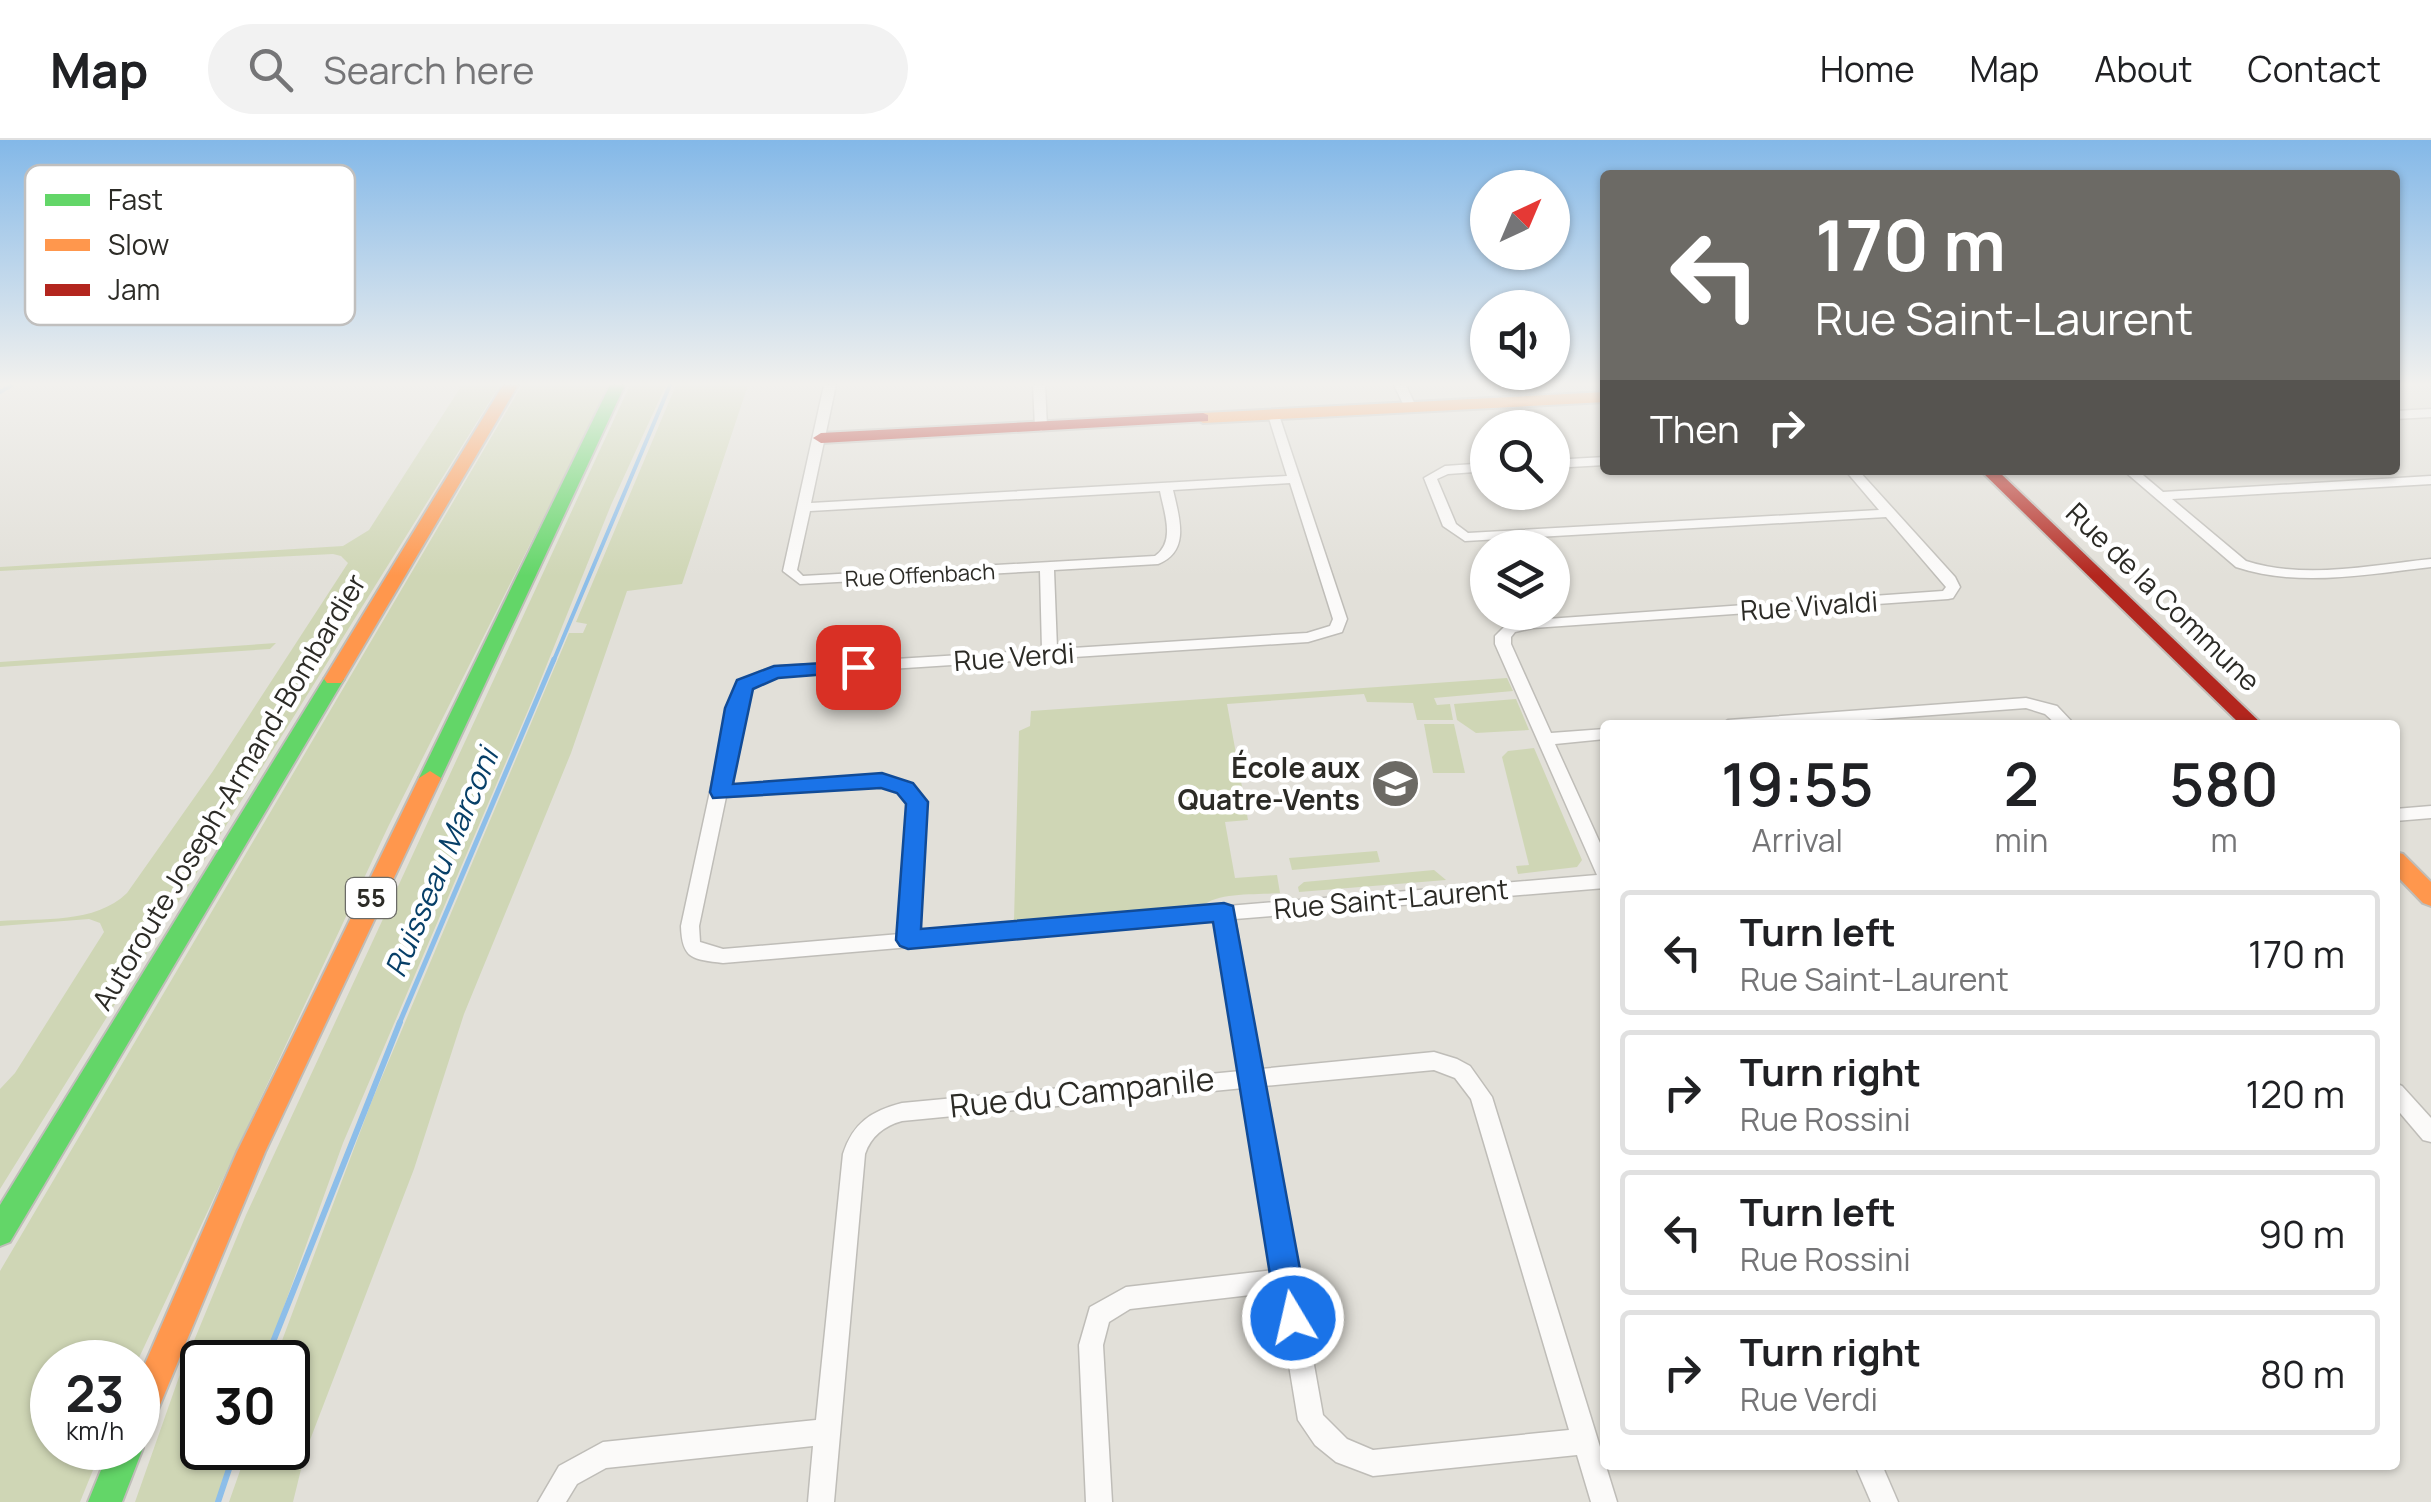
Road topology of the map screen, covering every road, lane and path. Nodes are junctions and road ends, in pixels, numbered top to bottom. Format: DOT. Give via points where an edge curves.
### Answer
graph roads {
  1 [pos="473,449"];
  2 [pos="588,449"];
  3 [pos="818,449"];
  4 [pos="1286,449"];
  5 [pos="1600,461"];
  6 [pos="1570,463"];
  7 [pos="1470,468"];
  8 [pos="1855,475"];
  9 [pos="1993,475"];
  10 [pos="2135,475"];
  11 [pos="1296,479"];
  12 [pos="2431,480"];
  13 [pos="1165,485"];
  14 [pos="2161,496"];
  15 [pos="804,507"];
  16 [pos="1889,513"];
  17 [pos="2431,563"];
  18 [pos="1047,568"];
  19 [pos="1050,655"];
  20 [pos="1796,720"];
  21 [pos="2062,720"];
  22 [pos="2248,720"];
  23 [pos="1600,734"];
  24 [pos="1546,739"];
  25 [pos="721,792"];
  26 [pos="2431,812"];
  27 [pos="2400,815"];
  28 [pos="2400,865"];
  29 [pos="1600,866"];
  30 [pos="1600,878"];
  31 [pos="2431,898"];
  32 [pos="1224,912"];
  33 [pos="908,940"];
  34 [pos="698,952"];
  35 [pos="1253,1075"];
  36 [pos="2400,1098"];
  37 [pos="2431,1133"];
  38 [pos="0,1232"];
  39 [pos="1287,1280"];
  40 [pos="160,1365"];
  41 [pos="828,1432"];
  42 [pos="1586,1441"];
  43 [pos="117,1470"];
  44 [pos="1870,1470"];
  45 [pos="105,1502"];
  46 [pos="551,1502"];
  47 [pos="822,1502"];
  48 [pos="1099,1502"];
  49 [pos="1604,1502"];
  50 [pos="1884,1502"];
  1 -- 38 [label="main road, Autoroute Joseph-Armand-Bombardier"];
  2 -- 40 [label="main road, 55" via="251,1152"];
  3 -- 15 [label="street, Rue Offenbach"];
  4 -- 11 [label="street, Rue Verdi"];
  5 -- 6 [label="street"];
  7 -- 16 [label="street" via="1430,478 1450,526 1465,537"];
  8 -- 16 [label="street, Rue Vivaldi"];
  9 -- 22 [label="main road, Rue de la Commune"];
  10 -- 14 [label="street"];
  11 -- 13 [label="street"];
  11 -- 19 [label="street, Rue Verdi" via="1340,618 1337,629 1319,636"];
  12 -- 14 [label="street"];
  13 -- 15 [label="street"];
  13 -- 18 [label="street, Rue Offenbach" via="1175,544 1170,554"];
  14 -- 17 [label="street" via="2256,571"];
  15 -- 18 [label="street, Rue Offenbach" via="790,570 805,581"];
  16 -- 24 [label="street, Rue Vivaldi" via="1953,584 1948,595 1533,624 1504,633"];
  18 -- 19 [label="street"];
  19 -- 25 [label="street, Rue Verdi" via="758,676 741,690"];
  20 -- 21 [label="street" via="2026,703"];
  23 -- 24 [label="street"];
  24 -- 29 [label="street"];
  25 -- 33 [label="street" via="882,780 905,788 917,802"];
  25 -- 34 [label="street, Rue Verdi" via="688,937"];
  26 -- 27 [label="street"];
  28 -- 31 [label="main road"];
  30 -- 32 [label="street, Rue Saint-Laurent"];
  32 -- 33 [label="street, Rue Saint-Laurent"];
  32 -- 35 [label="street"];
  33 -- 34 [label="street, Rue Saint-Laurent" via="723,956"];
  35 -- 39 [label="street"];
  35 -- 41 [label="street, Rue du Campanile" via="902,1112 871,1126 858,1137 854,1154"];
  35 -- 42 [label="street, Rue du Campanile" via="1434,1061 1472,1080"];
  36 -- 37 [label="street"];
  39 -- 42 [label="street" via="1311,1420 1353,1459 1374,1463"];
  39 -- 48 [label="street" via="1126,1298 1100,1316 1091,1345"];
  41 -- 46 [label="street" via="604,1456 568,1475"];
  41 -- 47 [label="street, Rue du Campanile"];
  42 -- 49 [label="street, Rue du Campanile"];
  43 -- 45 [label="main road"];
  44 -- 50 [label="street"];
}
